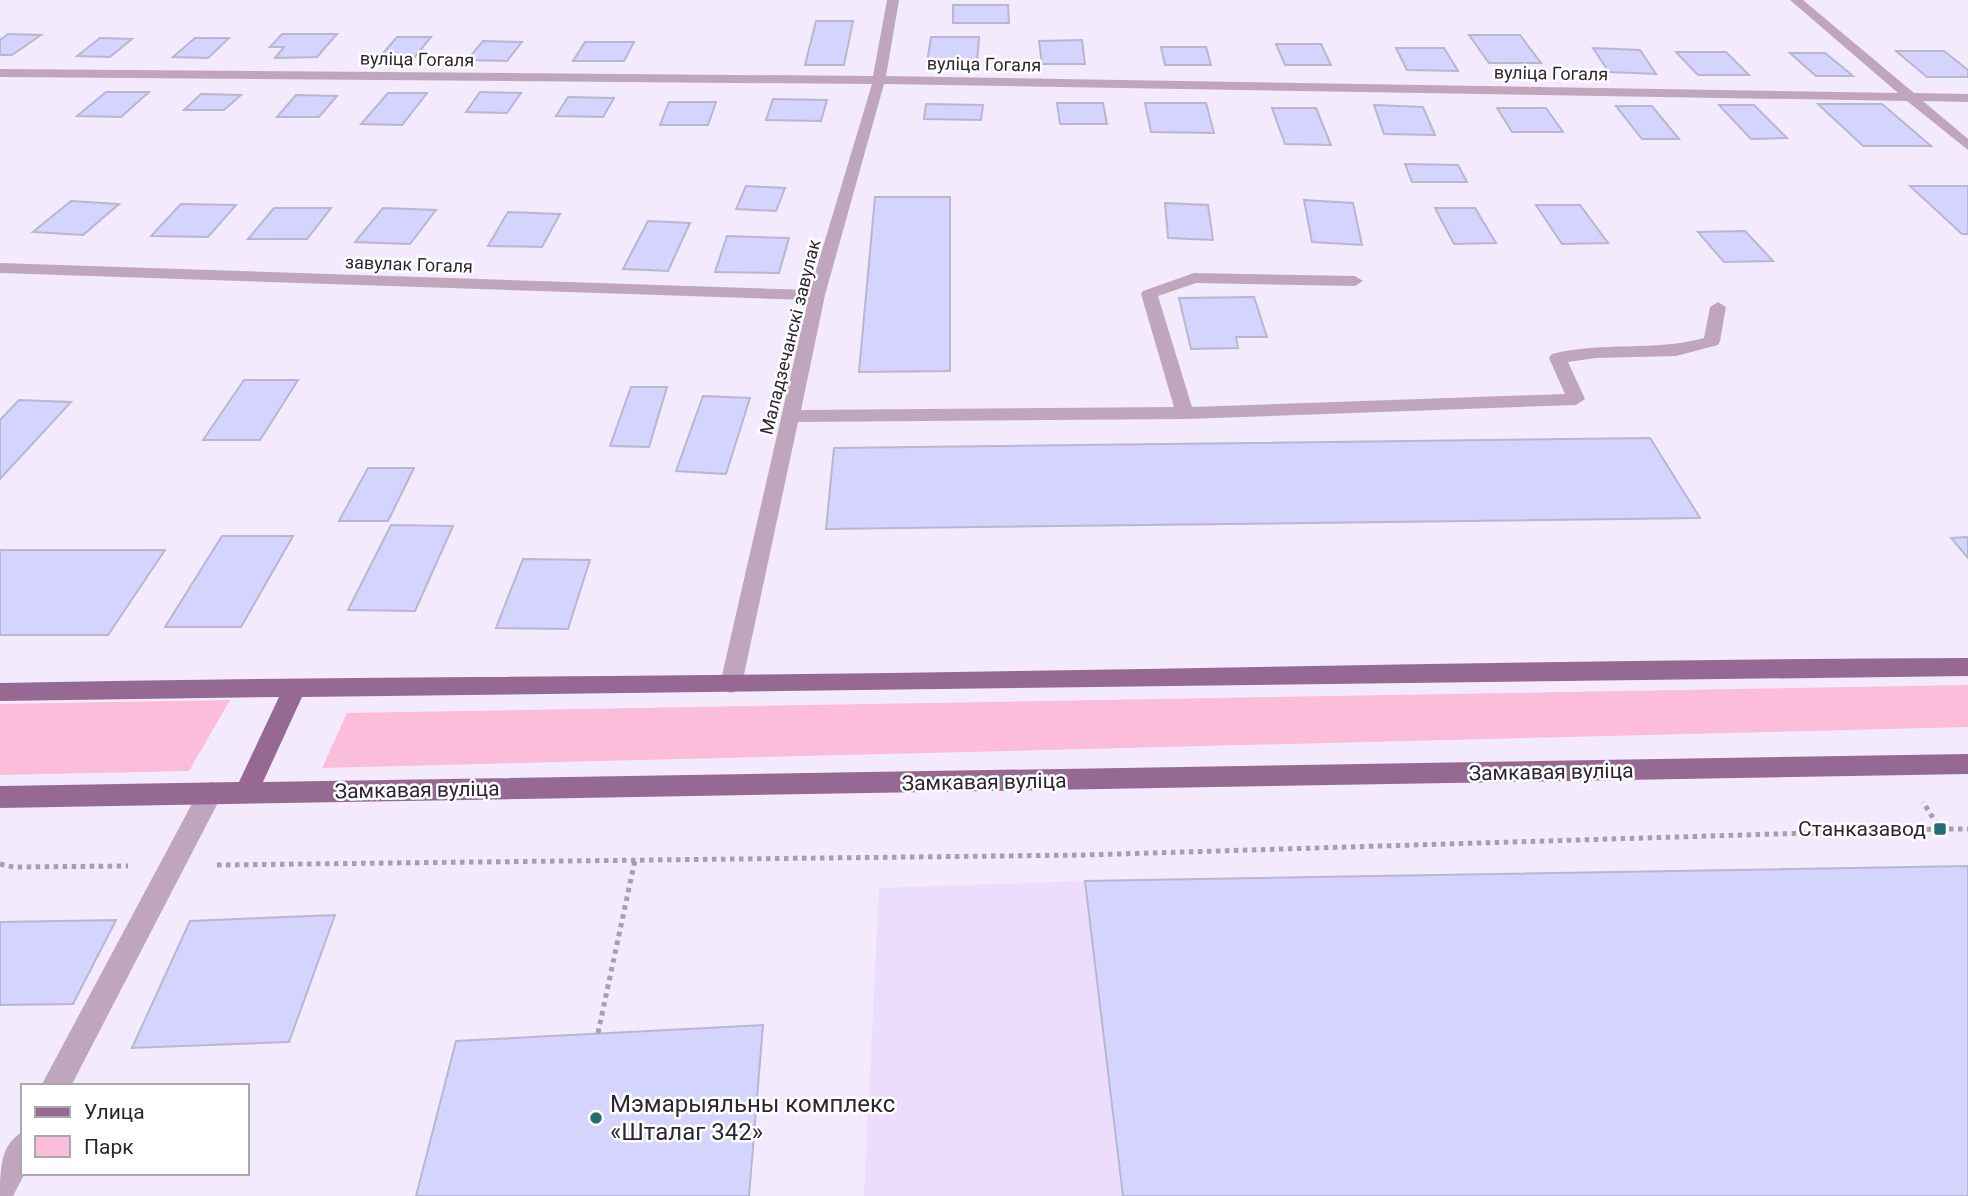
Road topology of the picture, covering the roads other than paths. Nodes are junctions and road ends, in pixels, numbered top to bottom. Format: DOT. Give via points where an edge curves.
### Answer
graph roads {
  1 [pos="894,0"];
  2 [pos="1796,0"];
  3 [pos="0,73"];
  4 [pos="879,80"];
  5 [pos="1909,97"];
  6 [pos="1968,98"];
  7 [pos="1968,146"];
  8 [pos="0,268"];
  9 [pos="1355,281"];
  10 [pos="817,295"];
  11 [pos="1718,307"];
  12 [pos="1185,413"];
  13 [pos="790,416"];
  14 [pos="1968,667"];
  15 [pos="731,684"];
  16 [pos="296,686"];
  17 [pos="0,692"];
  18 [pos="1968,764"];
  19 [pos="211,793"];
  20 [pos="246,793"];
  21 [pos="0,797"];
  22 [pos="56,1084"];
  23 [pos="21,1151"];
  24 [pos="0,1190"];
  1 -- 4 [label="street, Маладзечанскі завулак"];
  2 -- 5 [label="street"];
  3 -- 4 [label="street, вуліца Гогаля"];
  4 -- 5 [label="street, вуліца Гогаля"];
  4 -- 10 [label="street, Маладзечанскі завулак"];
  5 -- 6 [label="street, вуліца Гогаля"];
  5 -- 7 [label="street"];
  8 -- 10 [label="street, завулак Гогаля"];
  9 -- 12 [label="street" via="1194,278 1149,294"];
  10 -- 13 [label="street, Маладзечанскі завулак"];
  11 -- 12 [label="street" via="1712,341 1676,351 1558,358 1576,399"];
  12 -- 13 [label="street"];
  13 -- 15 [label="street, Маладзечанскі завулак"];
  14 -- 15 [label="main road"];
  15 -- 16 [label="main road"];
  16 -- 17 [label="main road"];
  16 -- 20 [label="main road"];
  18 -- 20 [label="main road, Замкавая вуліца"];
  19 -- 20 [label="main road, Замкавая вуліца"];
  19 -- 21 [label="main road, Замкавая вуліца"];
  19 -- 22 [label="street"];
  23 -- 24 [label="street"];
}
